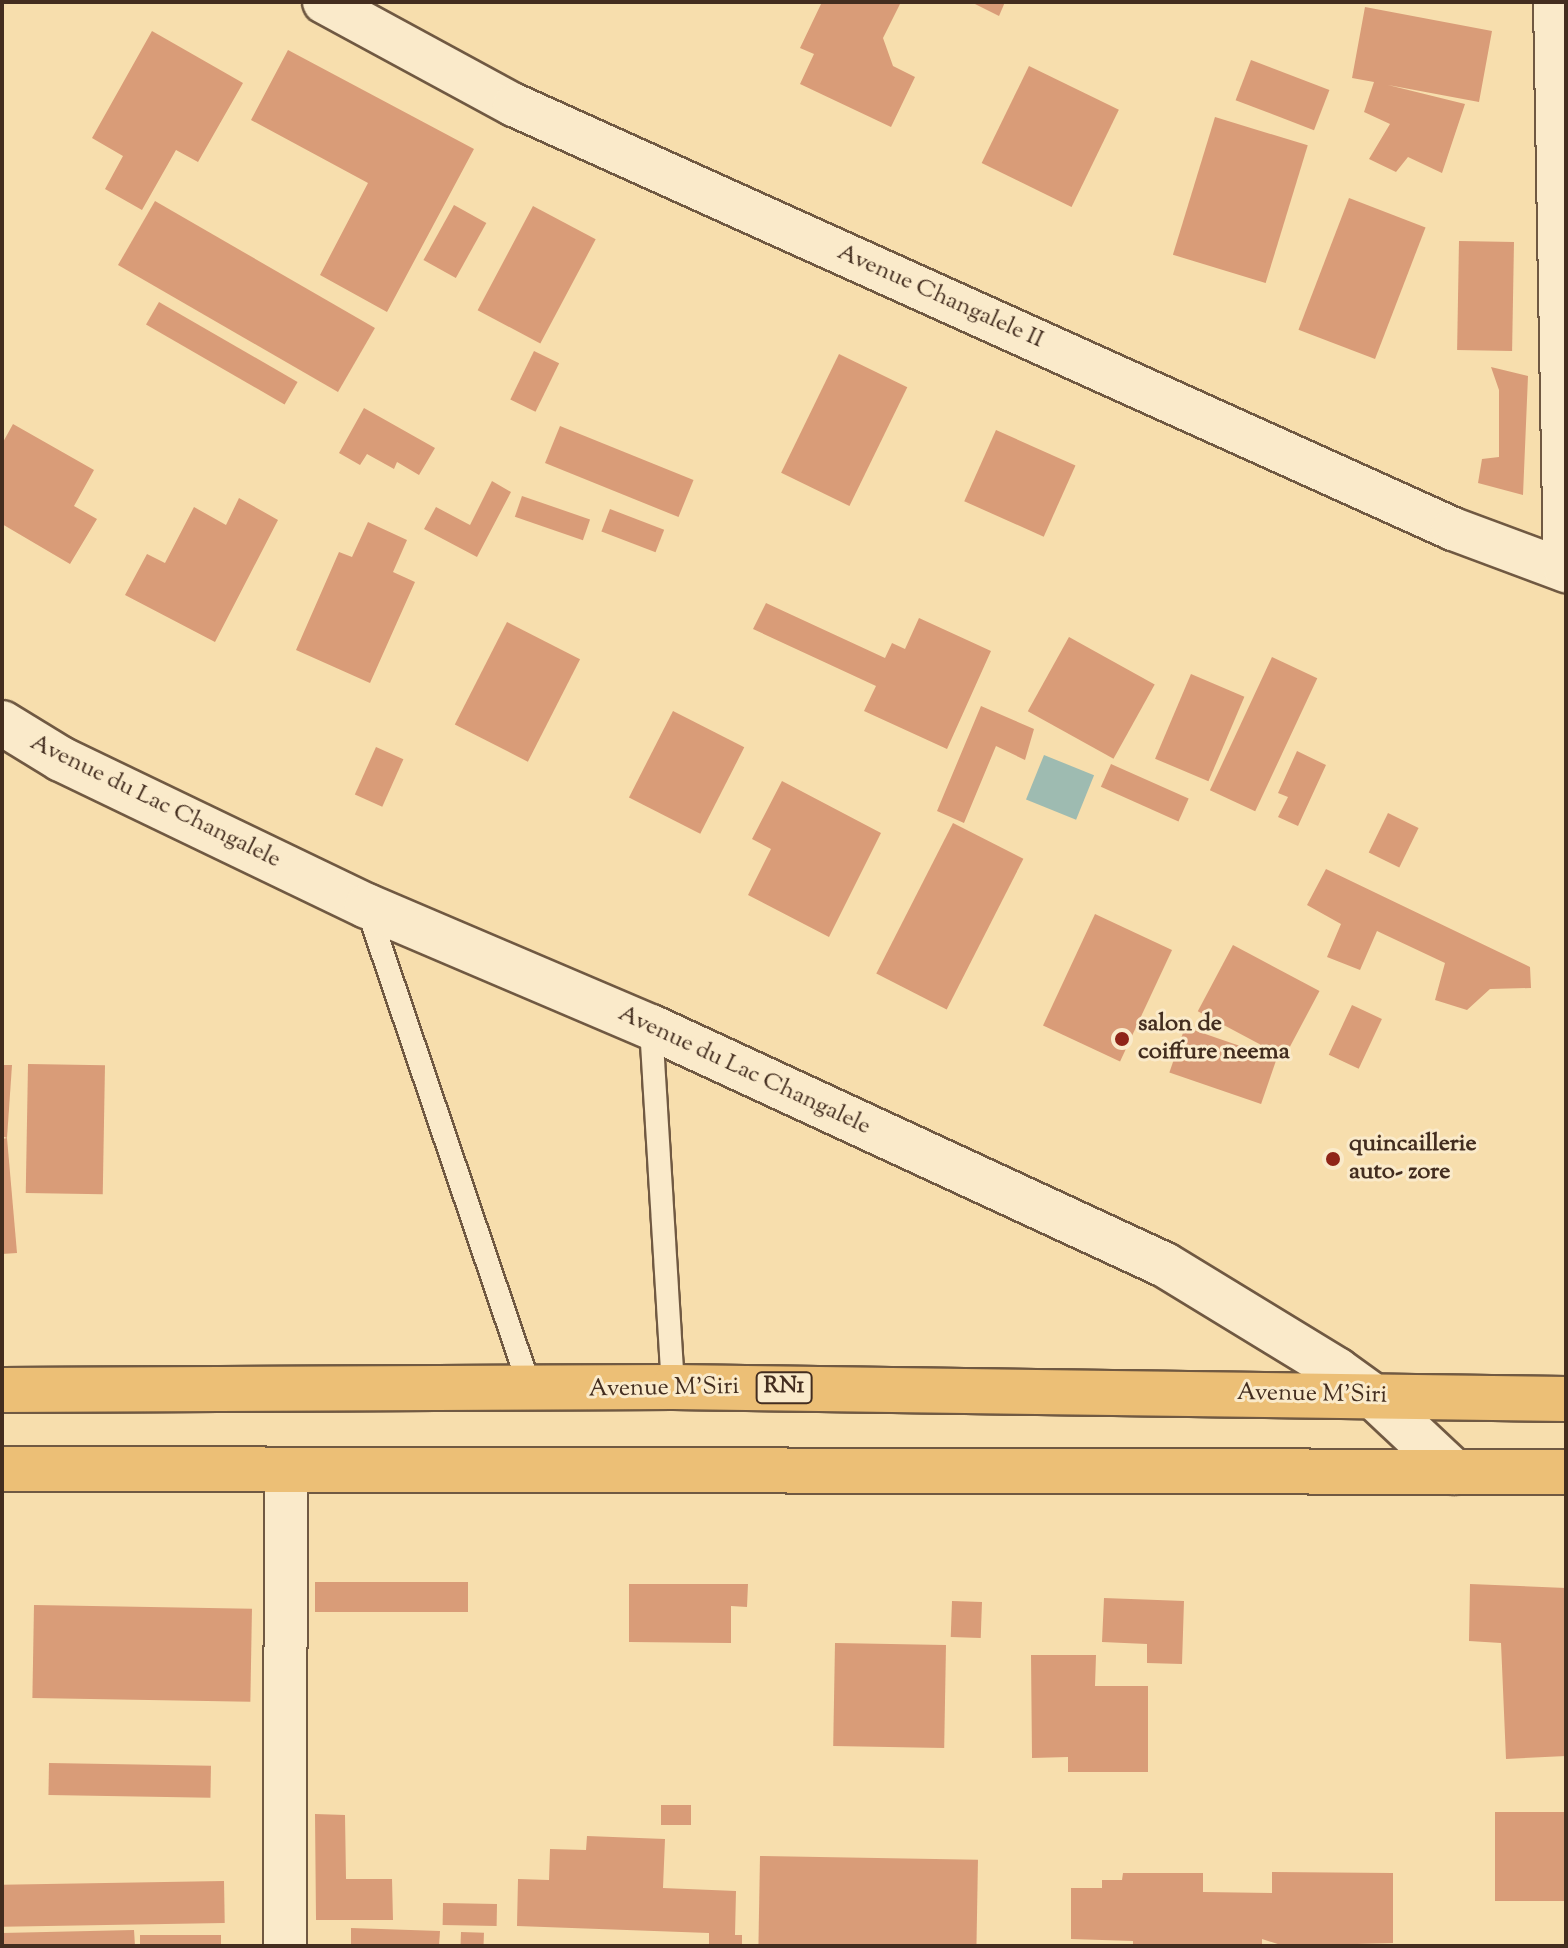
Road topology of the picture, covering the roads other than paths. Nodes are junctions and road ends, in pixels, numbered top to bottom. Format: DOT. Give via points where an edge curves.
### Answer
graph roads {
  1 [pos="324,2"];
  2 [pos="1555,2"];
  3 [pos="1566,570"];
  4 [pos="2,723"];
  5 [pos="367,906"];
  6 [pos="651,1027"];
  7 [pos="673,1387"];
  8 [pos="2,1390"];
  9 [pos="531,1391"];
  10 [pos="1373,1396"];
  11 [pos="1566,1399"];
  12 [pos="2,1469"];
  13 [pos="286,1472"];
  14 [pos="1454,1472"];
  15 [pos="1566,1472"];
  16 [pos="285,1946"];
  1 -- 3 [label="street, Avenue Changalele II" via="528,112 1453,529"];
  2 -- 3 [label="street"];
  4 -- 5 [label="street, Avenue du Lac Changalele" via="61,759"];
  5 -- 6 [label="street, Avenue du Lac Changalele"];
  5 -- 9 [label="lane"];
  6 -- 7 [label="lane"];
  6 -- 10 [label="street, Avenue du Lac Changalele" via="1165,1265 1261,1319"];
  7 -- 9 [label="highway, Avenue M'Siri / RN1"];
  7 -- 10 [label="highway, Avenue M'Siri / RN1"];
  8 -- 9 [label="highway, Avenue M'Siri / RN1"];
  10 -- 11 [label="highway, Avenue M'Siri / RN1"];
  10 -- 14 [label="street, Avenue du Lac Changalele"];
  12 -- 13 [label="highway"];
  13 -- 14 [label="highway"];
  13 -- 16 [label="street"];
  14 -- 15 [label="highway"];
}
